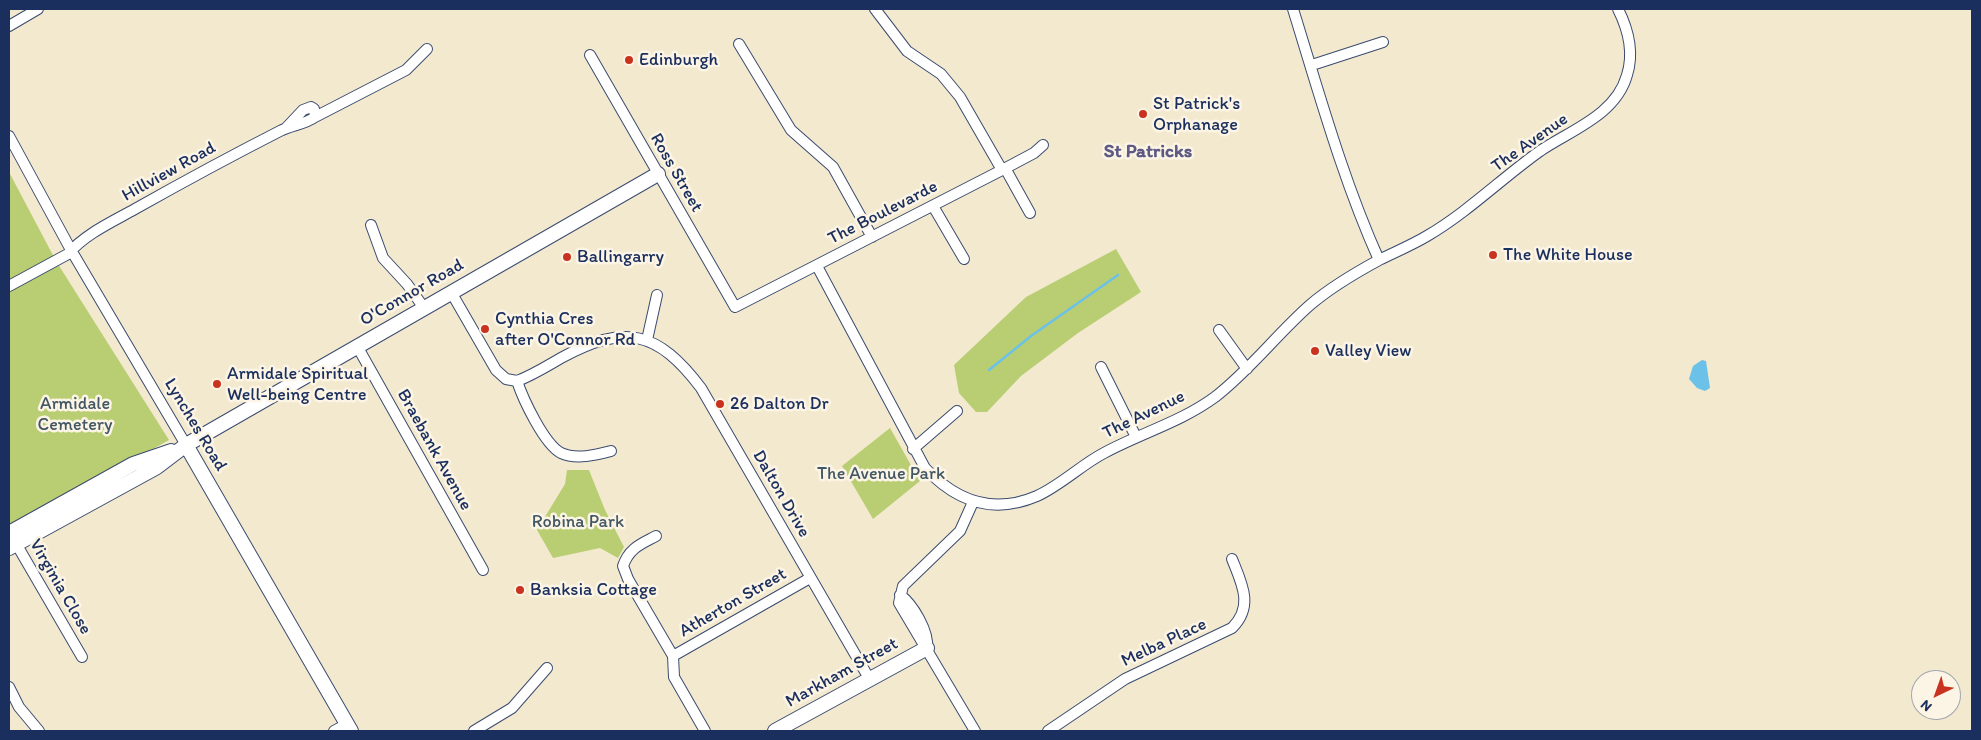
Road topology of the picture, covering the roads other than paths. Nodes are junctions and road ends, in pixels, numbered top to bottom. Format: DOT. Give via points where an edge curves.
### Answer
graph roads {
  1 [pos="38,9"];
  2 [pos="875,9"];
  3 [pos="1293,9"];
  4 [pos="1618,9"];
  5 [pos="9,26"];
  6 [pos="1383,42"];
  7 [pos="739,44"];
  8 [pos="427,49"];
  9 [pos="590,55"];
  10 [pos="1312,65"];
  11 [pos="9,136"];
  12 [pos="1043,145"];
  13 [pos="1003,169"];
  14 [pos="658,174"];
  15 [pos="933,206"];
  16 [pos="1030,214"];
  17 [pos="371,226"];
  18 [pos="872,237"];
  19 [pos="71,250"];
  20 [pos="964,260"];
  21 [pos="1379,260"];
  22 [pos="817,266"];
  23 [pos="9,286"];
  24 [pos="451,292"];
  25 [pos="657,295"];
  26 [pos="736,307"];
  27 [pos="424,308"];
  28 [pos="1219,330"];
  29 [pos="647,340"];
  30 [pos="357,346"];
  31 [pos="1101,367"];
  32 [pos="1247,369"];
  33 [pos="517,381"];
  34 [pos="957,411"];
  35 [pos="1136,437"];
  36 [pos="186,446"];
  37 [pos="912,449"];
  38 [pos="611,451"];
  39 [pos="973,502"];
  40 [pos="656,536"];
  41 [pos="11,539"];
  42 [pos="1232,559"];
  43 [pos="483,570"];
  44 [pos="810,578"];
  45 [pos="927,648"];
  46 [pos="673,656"];
  47 [pos="82,657"];
  48 [pos="547,668"];
  49 [pos="870,680"];
  50 [pos="9,687"];
  51 [pos="349,728"];
  52 [pos="39,731"];
  53 [pos="334,731"];
  54 [pos="474,731"];
  55 [pos="705,731"];
  56 [pos="775,731"];
  57 [pos="975,731"];
  58 [pos="1048,731"];
  1 -- 5 [label="street"];
  2 -- 13 [label="street" via="908,51 949,83"];
  3 -- 10 [label="street"];
  4 -- 21 [label="street, The Avenue" via="1631,50 1627,76 1614,99 1592,120 1540,151 1467,209 1427,236"];
  6 -- 10 [label="street"];
  7 -- 18 [label="street" via="783,119 802,141 833,167"];
  8 -- 19 [label="street, Hillview Road" via="406,70 315,118 314,109 308,107 286,128 98,230"];
  9 -- 14 [label="street, Ross Street"];
  10 -- 21 [label="street" via="1338,154"];
  11 -- 19 [label="street, Lynches Road"];
  12 -- 13 [label="street, The Boulevarde"];
  13 -- 15 [label="street, The Boulevarde"];
  13 -- 16 [label="street"];
  14 -- 24 [label="street, O'Connor Road"];
  14 -- 26 [label="street, Ross Street"];
  15 -- 18 [label="street, The Boulevarde"];
  15 -- 20 [label="street"];
  17 -- 27 [label="street" via="383,258"];
  18 -- 22 [label="street, The Boulevarde"];
  19 -- 23 [label="street, Hillview Road"];
  19 -- 36 [label="street, Lynches Road"];
  21 -- 32 [label="street, The Avenue" via="1346,278 1311,304"];
  22 -- 26 [label="street, The Boulevarde"];
  22 -- 37 [label="street, The Avenue"];
  24 -- 27 [label="street, O'Connor Road"];
  24 -- 33 [label="street" via="496,370 506,379"];
  25 -- 29 [label="street"];
  27 -- 30 [label="street, O'Connor Road"];
  28 -- 32 [label="street"];
  29 -- 33 [label="street, Dalton Drive" via="619,336 594,341"];
  29 -- 44 [label="street, Dalton Drive" via="664,348 684,365 701,388"];
  30 -- 36 [label="street, O'Connor Road"];
  30 -- 43 [label="street, Braebank Avenue"];
  31 -- 35 [label="street"];
  32 -- 35 [label="street, The Avenue" via="1213,398 1178,420"];
  33 -- 38 [label="street" via="524,400 550,444 561,453 574,456"];
  34 -- 37 [label="street"];
  35 -- 39 [label="street, The Avenue" via="1102,454 1037,496 1013,502"];
  36 -- 41 [label="street, O'Connor Road" via="157,466"];
  36 -- 51 [label="street, Lynches Road"];
  37 -- 39 [label="street, The Avenue" via="938,482"];
  39 -- 45 [label="street" via="960,531 900,593 899,603"];
  40 -- 46 [label="street" via="626,555 623,566"];
  41 -- 47 [label="street, Virginia Close"];
  42 -- 58 [label="street, Melba Place" via="1245,600 1243,614 1232,628 1131,676"];
  44 -- 46 [label="street, Atherton Street"];
  44 -- 49 [label="street, Dalton Drive"];
  45 -- 49 [label="street, Markham Street"];
  45 -- 57 [label="street"];
  46 -- 55 [label="street" via="674,677"];
  48 -- 54 [label="street" via="512,708"];
  49 -- 56 [label="street, Markham Street"];
  50 -- 52 [label="street" via="19,707"];
  51 -- 53 [label="street"];
}
